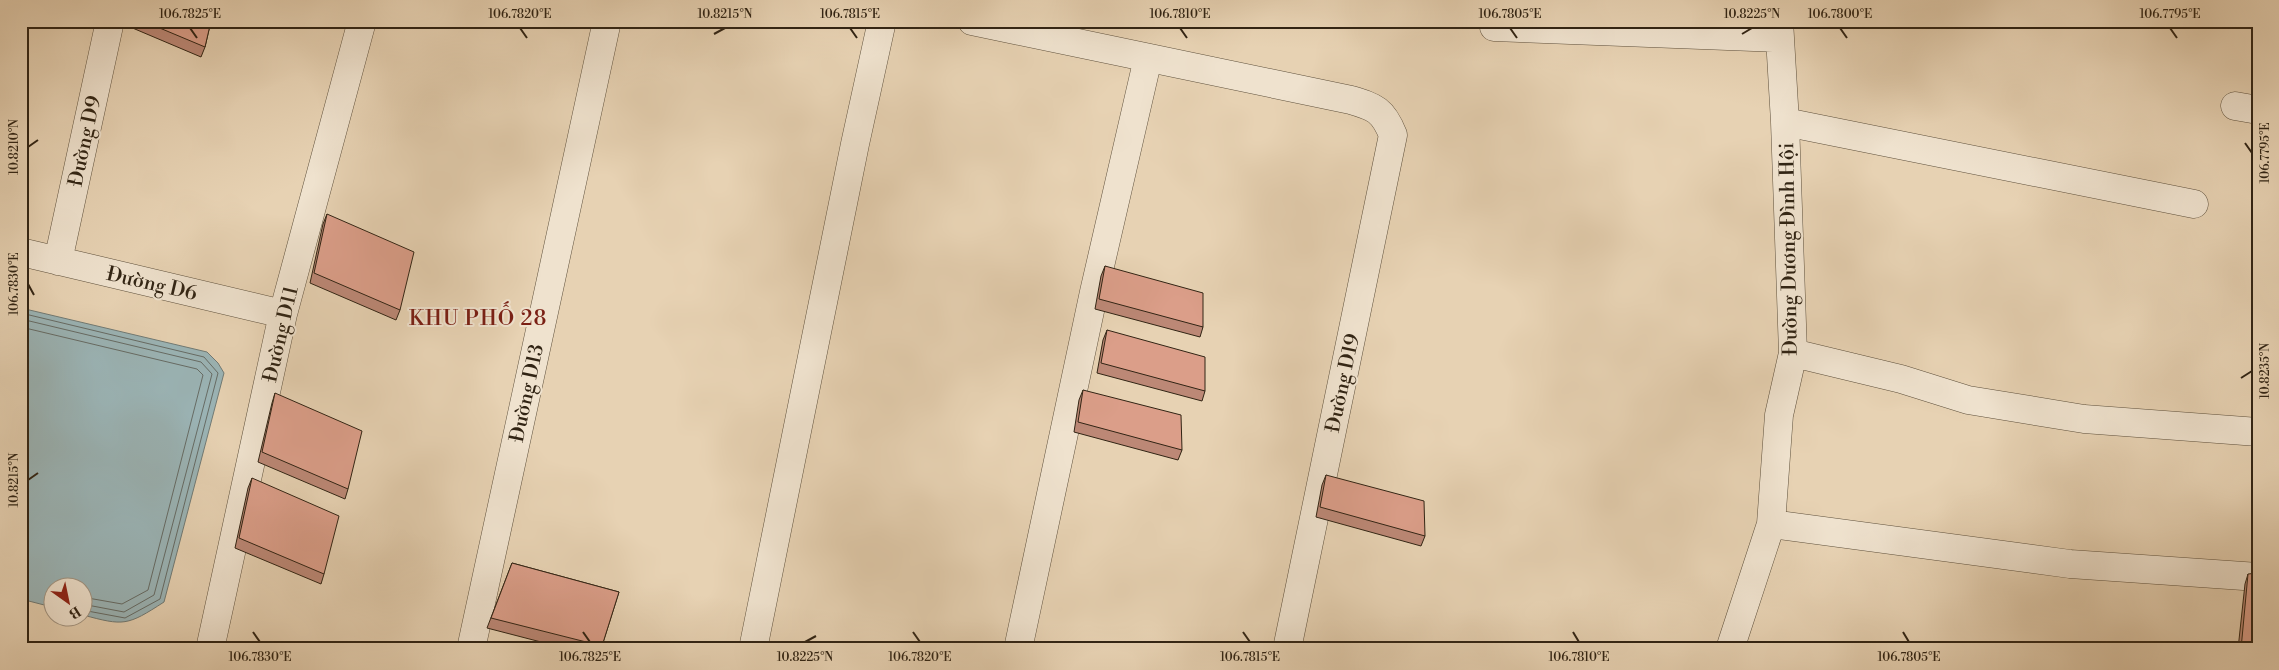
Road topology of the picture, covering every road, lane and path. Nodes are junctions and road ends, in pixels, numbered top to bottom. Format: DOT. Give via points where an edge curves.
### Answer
graph roads {
  1 [pos="110,21"];
  2 [pos="362,21"];
  3 [pos="607,21"];
  4 [pos="882,21"];
  5 [pos="972,21"];
  6 [pos="1494,27"];
  7 [pos="1779,30"];
  8 [pos="1148,58"];
  9 [pos="1785,122"];
  10 [pos="2194,204"];
  11 [pos="21,252"];
  12 [pos="58,261"];
  13 [pos="283,314"];
  14 [pos="1793,353"];
  15 [pos="2258,432"];
  16 [pos="1771,524"];
  17 [pos="2258,577"];
  18 [pos="210,649"];
  19 [pos="471,649"];
  20 [pos="754,649"];
  21 [pos="1018,649"];
  22 [pos="1287,649"];
  23 [pos="1730,649"];
  1 -- 12 [label="street, Đường D9"];
  2 -- 13 [label="street, Đường D11"];
  3 -- 19 [label="street, Đường D13"];
  4 -- 20 [label="street"];
  5 -- 8 [label="street"];
  6 -- 7 [label="street"];
  7 -- 9 [label="street, Đường Dương Đình Hội"];
  8 -- 21 [label="street"];
  8 -- 22 [label="street, Đường D19" via="1351,100 1373,107 1386,118 1393,135"];
  9 -- 10 [label="street"];
  9 -- 14 [label="street, Đường Dương Đình Hội"];
  11 -- 12 [label="street, Đường D6"];
  12 -- 13 [label="street, Đường D6"];
  13 -- 18 [label="street, Đường D11"];
  14 -- 15 [label="street" via="1901,379 1968,400 2084,419"];
  14 -- 16 [label="street, Đường Dương Đình Hội" via="1779,415"];
  16 -- 17 [label="street" via="2070,564"];
  16 -- 23 [label="street, Đường Dương Đình Hội"];
}
